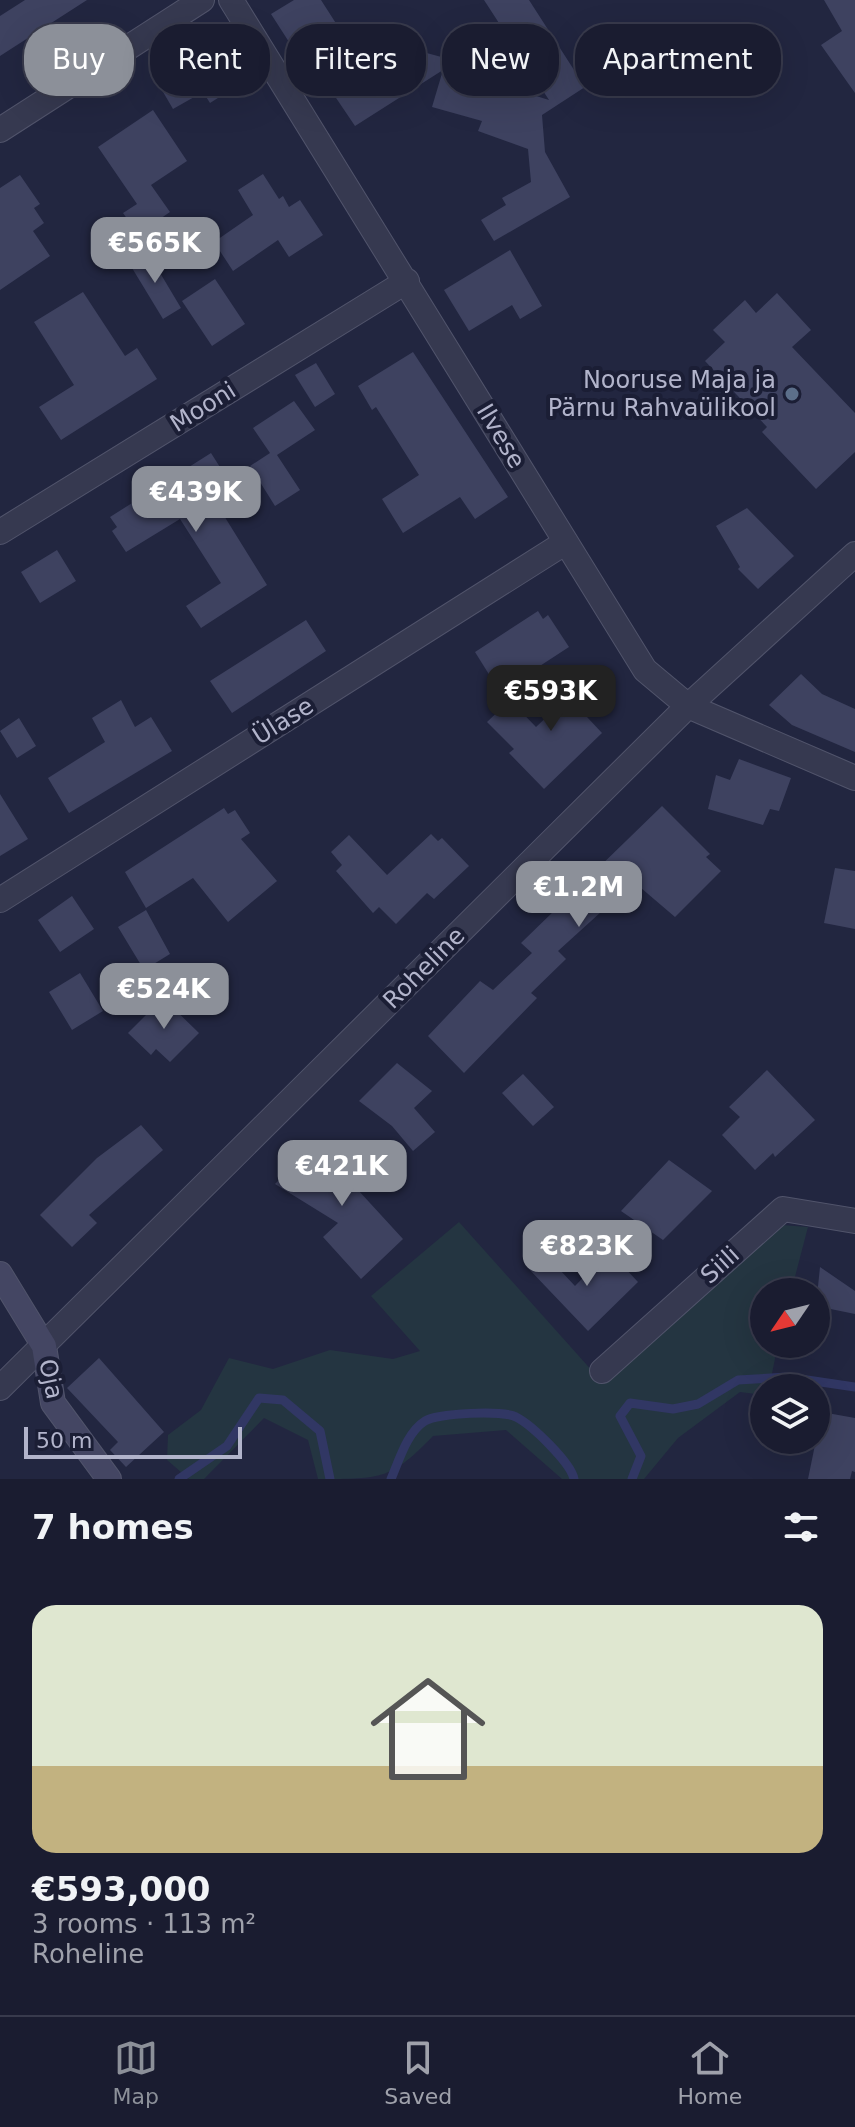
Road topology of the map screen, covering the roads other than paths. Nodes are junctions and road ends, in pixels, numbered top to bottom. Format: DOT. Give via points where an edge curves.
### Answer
graph roads {
  1 [pos="202,0"];
  2 [pos="231,0"];
  3 [pos="0,130"];
  4 [pos="407,281"];
  5 [pos="0,532"];
  6 [pos="566,542"];
  7 [pos="855,554"];
  8 [pos="688,706"];
  9 [pos="855,778"];
  10 [pos="0,900"];
  11 [pos="855,1221"];
  12 [pos="0,1274"];
  13 [pos="44,1346"];
  14 [pos="602,1371"];
  15 [pos="0,1388"];
  16 [pos="109,1479"];
  1 -- 3 [label="street"];
  2 -- 4 [label="street, Ilvese"];
  4 -- 5 [label="street, Mooni"];
  4 -- 6 [label="street, Ilvese"];
  6 -- 8 [label="street, Ilvese" via="645,670"];
  6 -- 10 [label="street, Ülase"];
  7 -- 8 [label="street, Roheline"];
  8 -- 9 [label="street, Ilvese"];
  8 -- 13 [label="street, Roheline"];
  11 -- 14 [label="street, Siili" via="783,1209"];
  12 -- 13 [label="street, Oja"];
  13 -- 15 [label="street, Roheline"];
  13 -- 16 [label="street, Oja" via="53,1403"];
}
